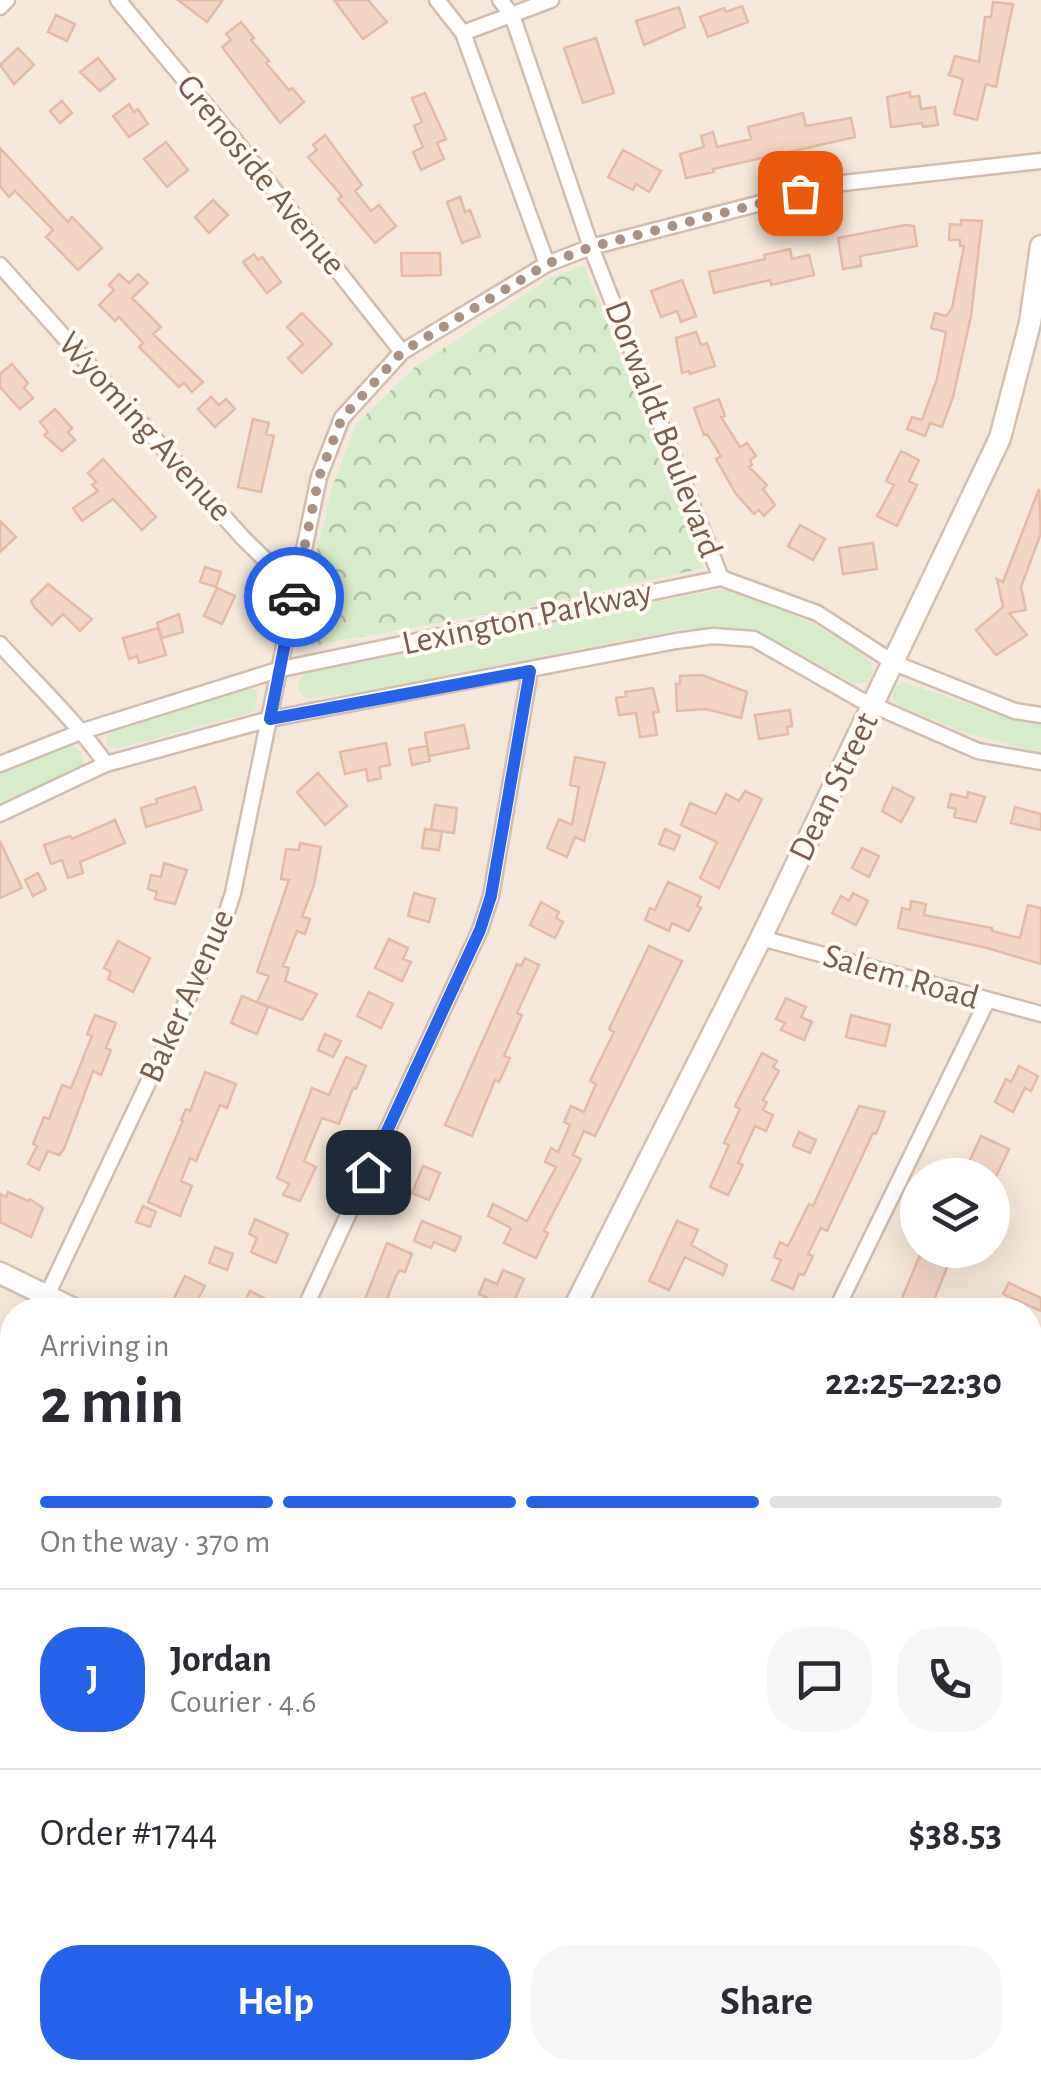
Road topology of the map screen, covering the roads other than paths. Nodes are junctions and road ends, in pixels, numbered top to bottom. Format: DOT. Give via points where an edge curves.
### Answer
graph roads {
  1 [pos="8,0"];
  2 [pos="118,0"];
  3 [pos="437,0"];
  4 [pos="500,0"];
  5 [pos="550,0"];
  6 [pos="0,6"];
  7 [pos="512,15"];
  8 [pos="463,33"];
  9 [pos="1041,161"];
  10 [pos="1041,246"];
  11 [pos="591,247"];
  12 [pos="547,264"];
  13 [pos="0,265"];
  14 [pos="402,352"];
  15 [pos="721,578"];
  16 [pos="296,582"];
  17 [pos="0,644"];
  18 [pos="894,663"];
  19 [pos="281,669"];
  20 [pos="530,671"];
  21 [pos="873,706"];
  22 [pos="1041,715"];
  23 [pos="270,719"];
  24 [pos="83,731"];
  25 [pos="1041,762"];
  26 [pos="0,764"];
  27 [pos="106,764"];
  28 [pos="0,814"];
  29 [pos="761,938"];
  30 [pos="987,1001"];
  31 [pos="1041,1014"];
  32 [pos="0,1273"];
  33 [pos="37,1298"];
  34 [pos="46,1298"];
  35 [pos="310,1298"];
  36 [pos="579,1298"];
  37 [pos="842,1298"];
  1 -- 6 [label="street"];
  2 -- 14 [label="street, Grenoside Avenue"];
  3 -- 8 [label="street"];
  4 -- 7 [label="street, Dorwaldt Boulevard"];
  5 -- 7 [label="street"];
  7 -- 8 [label="street"];
  7 -- 11 [label="street, Dorwaldt Boulevard"];
  8 -- 12 [label="street"];
  9 -- 11 [label="street, Baker Avenue" via="834,184"];
  10 -- 18 [label="street, Dean Street" via="1030,323 1000,438"];
  11 -- 12 [label="street, Baker Avenue"];
  11 -- 15 [label="street, Dorwaldt Boulevard"];
  12 -- 14 [label="street, Baker Avenue"];
  13 -- 16 [label="street, Wyoming Avenue" via="244,538"];
  14 -- 16 [label="street, Baker Avenue" via="342,418 319,477"];
  15 -- 18 [label="street" via="817,614"];
  15 -- 19 [label="street, Lexington Parkway"];
  16 -- 19 [label="street, Baker Avenue"];
  17 -- 24 [label="street"];
  18 -- 21 [label="street, Dean Street"];
  18 -- 22 [label="street" via="1014,711"];
  19 -- 23 [label="street, Baker Avenue"];
  19 -- 24 [label="street, Lexington Parkway"];
  20 -- 21 [label="street, Lexington Parkway" via="676,640 754,640"];
  20 -- 23 [label="street, Lexington Parkway"];
  20 -- 35 [label="street" via="480,930"];
  21 -- 25 [label="street, Lexington Parkway" via="978,751"];
  21 -- 29 [label="street, Dean Street"];
  23 -- 27 [label="street, Lexington Parkway"];
  23 -- 34 [label="street, Baker Avenue" via="222,927"];
  24 -- 26 [label="street, Lexington Parkway"];
  24 -- 27 [label="street"];
  27 -- 28 [label="street, Lexington Parkway"];
  29 -- 30 [label="street, Salem Road"];
  29 -- 36 [label="street, Dean Street"];
  30 -- 31 [label="street, Salem Road"];
  30 -- 37 [label="street"];
  32 -- 33 [label="street"];
}
